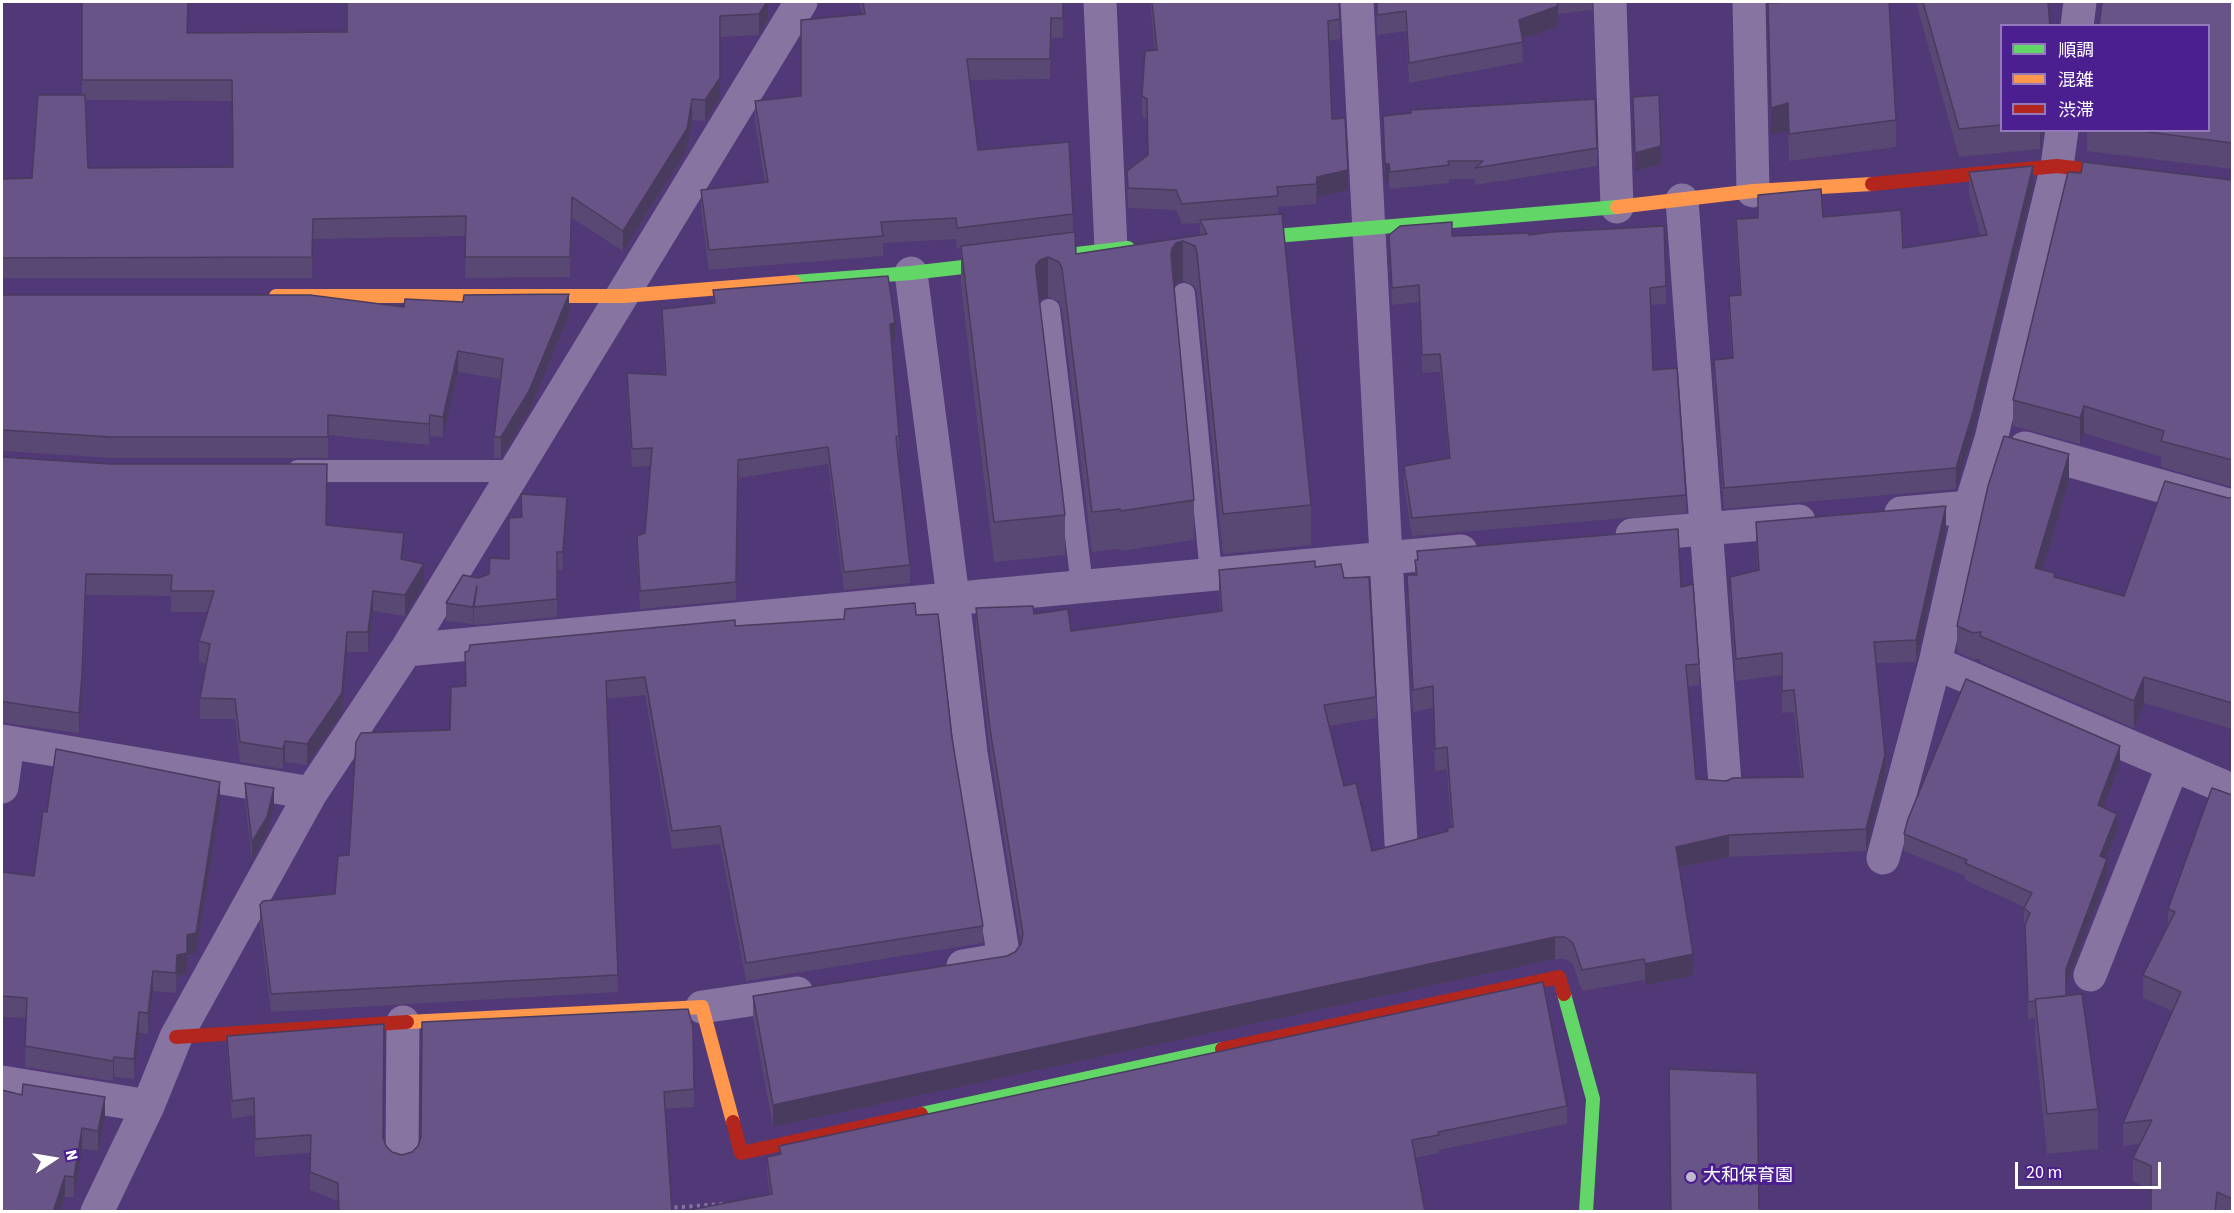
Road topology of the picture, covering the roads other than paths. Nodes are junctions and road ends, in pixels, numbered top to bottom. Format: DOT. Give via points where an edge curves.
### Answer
graph roads {
  1 [pos="801,2"];
  2 [pos="1100,2"];
  3 [pos="1357,2"];
  4 [pos="1610,2"];
  5 [pos="1749,2"];
  6 [pos="2080,2"];
  7 [pos="2077,24"];
  8 [pos="2062,132"];
  9 [pos="2057,166"];
  10 [pos="2138,176"];
  11 [pos="1752,191"];
  12 [pos="1682,200"];
  13 [pos="1617,207"];
  14 [pos="1369,229"];
  15 [pos="1228,240"];
  16 [pos="1146,247"];
  17 [pos="1111,249"];
  18 [pos="911,273"];
  19 [pos="1184,294"];
  20 [pos="265,296"];
  21 [pos="624,296"];
  22 [pos="1049,310"];
  23 [pos="1991,439"];
  24 [pos="278,471"];
  25 [pos="516,471"];
  26 [pos="2232,506"];
  27 [pos="1970,507"];
  28 [pos="1876,515"];
  29 [pos="1829,519"];
  30 [pos="1704,529"];
  31 [pos="1598,538"];
  32 [pos="1492,548"];
  33 [pos="1387,557"];
  34 [pos="1211,574"];
  35 [pos="1082,586"];
  36 [pos="953,597"];
  37 [pos="406,650"];
  38 [pos="1935,663"];
  39 [pos="5,742"];
  40 [pos="2173,765"];
  41 [pos="1725,784"];
  42 [pos="2,787"];
  43 [pos="2232,790"];
  44 [pos="311,793"];
  45 [pos="1401,843"];
  46 [pos="1883,858"];
  47 [pos="936,970"];
  48 [pos="2091,975"];
  49 [pos="832,987"];
  50 [pos="702,1007"];
  51 [pos="403,1022"];
  52 [pos="176,1037"];
  53 [pos="2,1082"];
  54 [pos="148,1106"];
  55 [pos="402,1154"];
  56 [pos="97,1212"];
  57 [pos="1586,1212"];
  1 -- 21 [label="street"];
  2 -- 17 [label="street"];
  3 -- 14 [label="street"];
  4 -- 13 [label="street"];
  5 -- 11 [label="street"];
  6 -- 7 [label="street"];
  8 -- 9 [label="street"];
  9 -- 10 [label="street"];
  9 -- 11 [label="street" via="1888,183"];
  9 -- 23 [label="street"];
  11 -- 12 [label="street"];
  12 -- 13 [label="street"];
  12 -- 30 [label="street"];
  13 -- 14 [label="street"];
  14 -- 15 [label="street"];
  14 -- 33 [label="street"];
  16 -- 17 [label="street"];
  17 -- 18 [label="street"];
  18 -- 21 [label="street"];
  18 -- 36 [label="street"];
  19 -- 34 [label="lane"];
  20 -- 21 [label="street"];
  21 -- 25 [label="street"];
  22 -- 35 [label="lane"];
  23 -- 26 [label="street"];
  23 -- 27 [label="street"];
  24 -- 25 [label="lane"];
  25 -- 37 [label="street"];
  27 -- 28 [label="street"];
  27 -- 38 [label="street"];
  29 -- 30 [label="street"];
  30 -- 31 [label="street"];
  30 -- 41 [label="street"];
  32 -- 33 [label="street"];
  33 -- 34 [label="street"];
  33 -- 45 [label="street"];
  34 -- 35 [label="street"];
  35 -- 36 [label="street"];
  36 -- 37 [label="street"];
  36 -- 47 [label="street" via="971,753 1004,959"];
  37 -- 44 [label="street"];
  38 -- 40 [label="street"];
  38 -- 46 [label="street"];
  39 -- 42 [label="street"];
  39 -- 44 [label="street"];
  40 -- 43 [label="street"];
  40 -- 48 [label="street"];
  44 -- 52 [label="street"];
  49 -- 50 [label="street"];
  50 -- 51 [label="street"];
  50 -- 57 [label="street" via="741,1153 1559,977 1593,1099"];
  51 -- 52 [label="street"];
  51 -- 55 [label="street"];
  52 -- 54 [label="street"];
  53 -- 54 [label="street"];
  54 -- 56 [label="street"];
}
